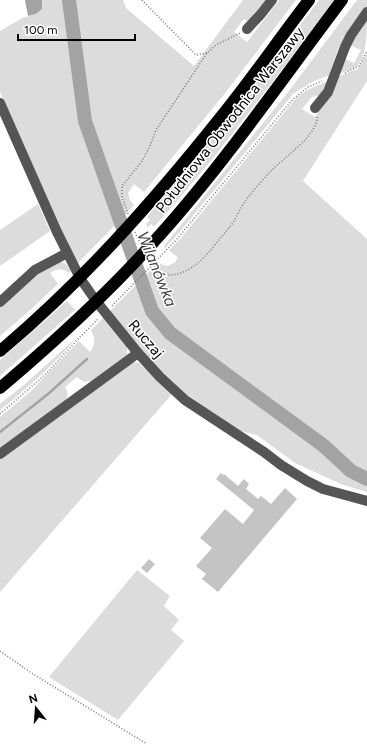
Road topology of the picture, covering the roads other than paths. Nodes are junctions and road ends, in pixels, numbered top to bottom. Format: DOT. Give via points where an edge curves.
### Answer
graph roads {
  1 [pos="272,0"];
  2 [pos="309,0"];
  3 [pos="342,0"];
  4 [pos="367,12"];
  5 [pos="247,29"];
  6 [pos="0,103"];
  7 [pos="315,108"];
  8 [pos="66,253"];
  9 [pos="0,302"];
  10 [pos="0,351"];
  11 [pos="138,353"];
  12 [pos="0,388"];
  13 [pos="0,454"];
  14 [pos="367,502"];
  1 -- 5 [label="street"];
  2 -- 10 [label="highway, Południowa Obwodnica Warszawy" via="221,117 133,218 73,284"];
  3 -- 12 [label="highway, Południowa Obwodnica Warszawy" via="223,158 182,208 84,313"];
  4 -- 7 [label="street" via="348,41 328,92"];
  6 -- 8 [label="street, Ruczaj"];
  8 -- 9 [label="street" via="34,270"];
  8 -- 11 [label="street, Ruczaj" via="96,301"];
  11 -- 13 [label="street"];
  11 -- 14 [label="street, Ruczaj" via="185,400 281,465 323,488"];
}
